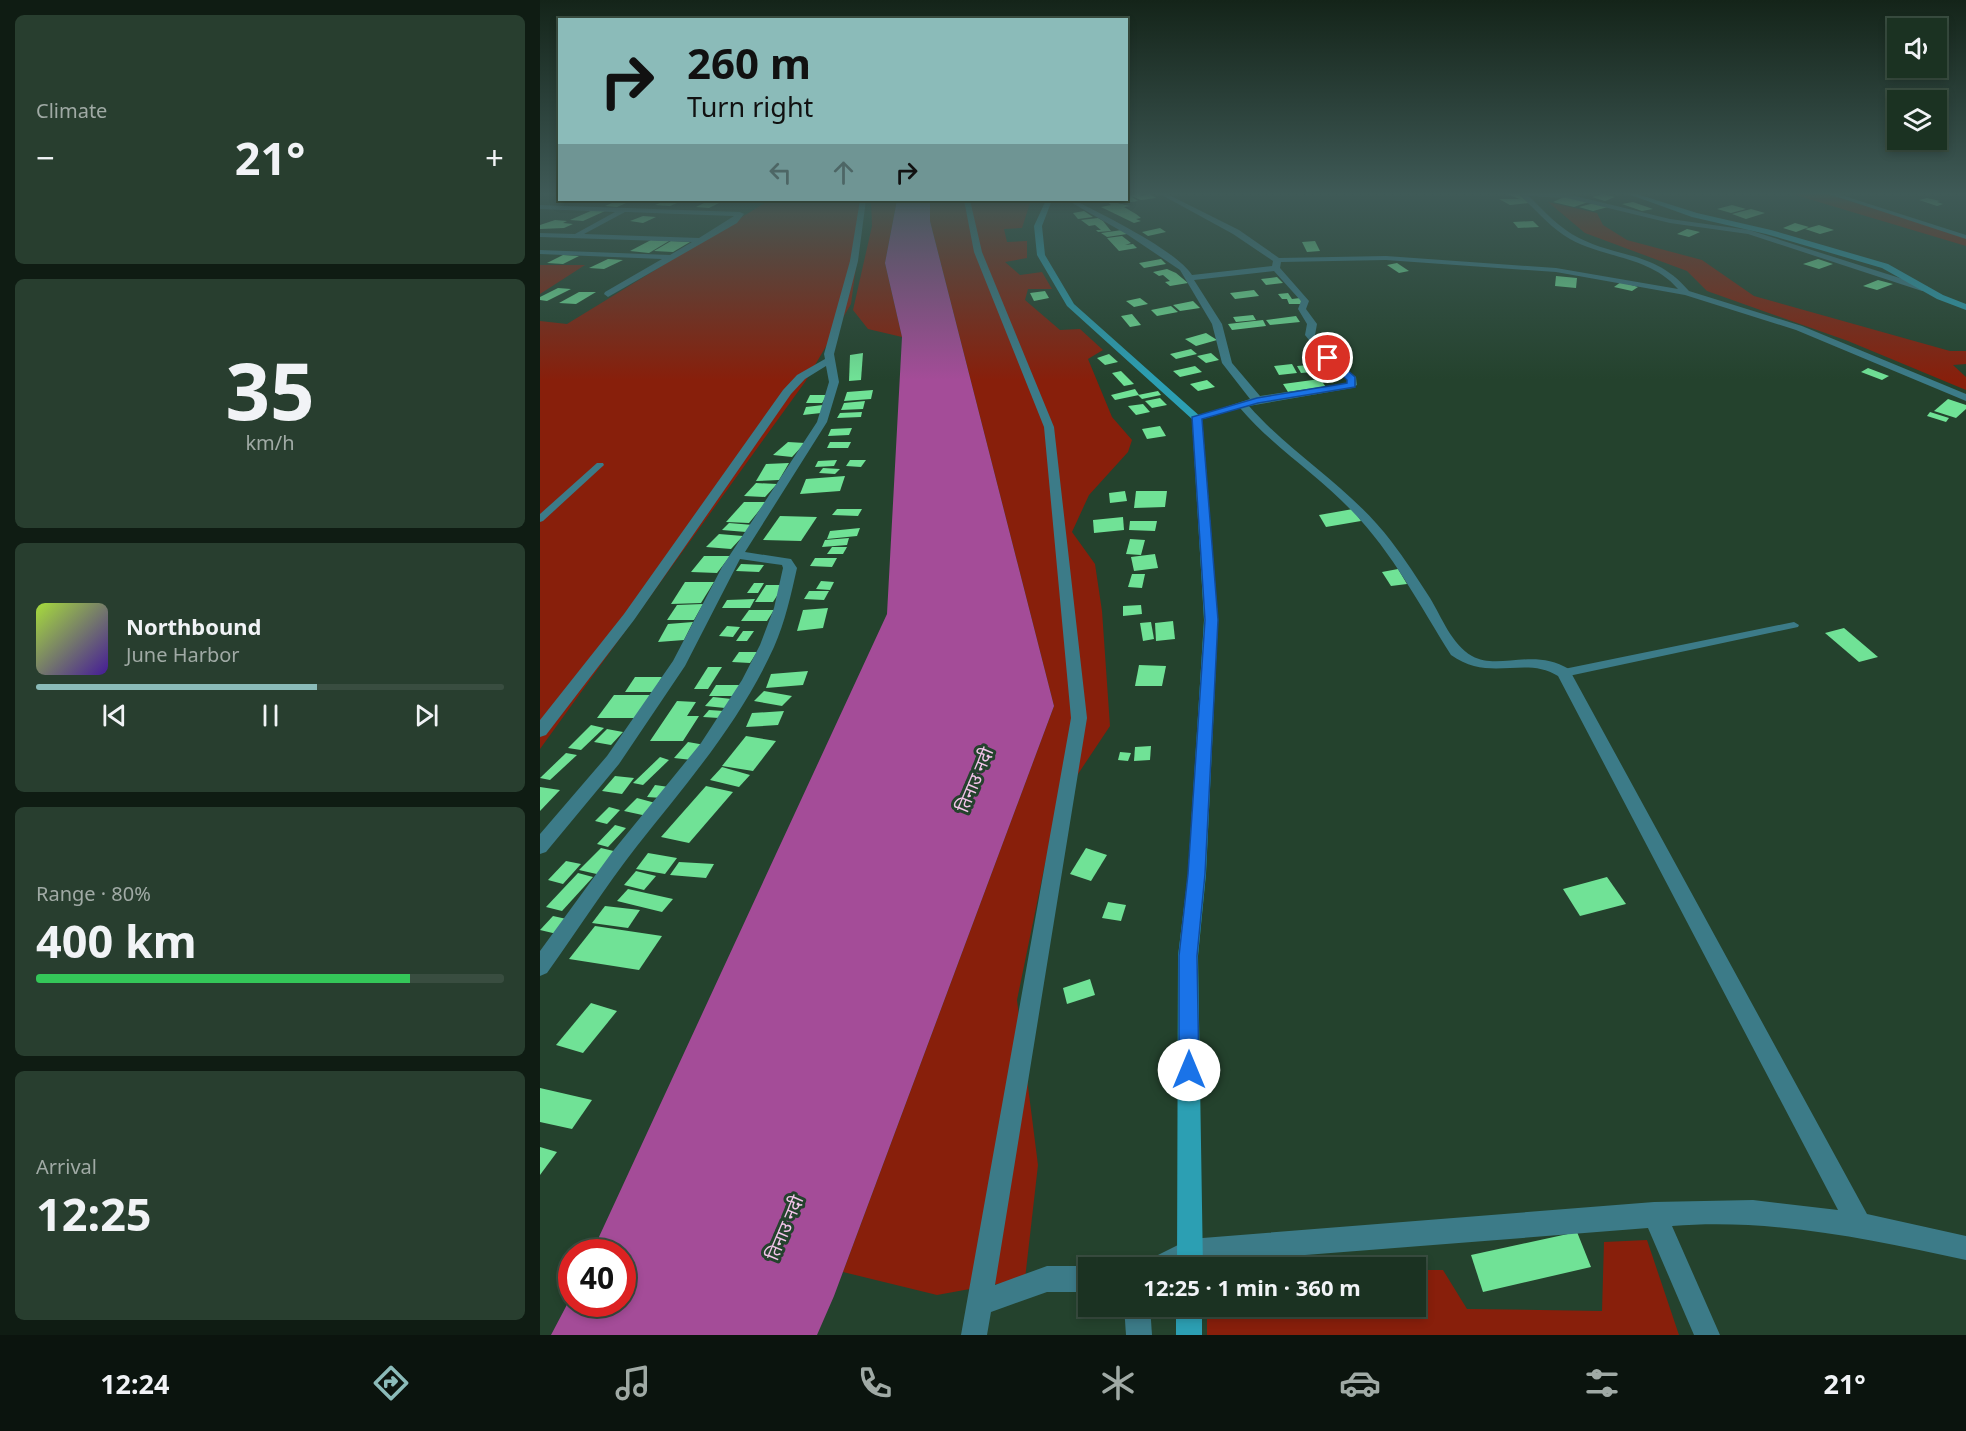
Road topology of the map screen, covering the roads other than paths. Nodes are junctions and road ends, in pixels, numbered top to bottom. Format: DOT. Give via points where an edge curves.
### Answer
graph roads {
  1 [pos="652,256"];
  2 [pos="855,256"];
  3 [pos="980,256"];
  4 [pos="1042,256"];
  5 [pos="1166,256"];
  6 [pos="1266,256"];
  7 [pos="1630,256"];
  8 [pos="1824,256"];
  9 [pos="1852,256"];
  10 [pos="670,257"];
  11 [pos="1276,264"];
  12 [pos="1191,278"];
  13 [pos="1925,289"];
  14 [pos="1686,293"];
  15 [pos="608,294"];
  16 [pos="1966,307"];
  17 [pos="828,361"];
  18 [pos="1966,398"];
  19 [pos="1250,402"];
  20 [pos="1197,417"];
  21 [pos="600,465"];
  22 [pos="540,519"];
  23 [pos="737,555"];
  24 [pos="1794,625"];
  25 [pos="1564,673"];
  26 [pos="540,731"];
  27 [pos="540,847"];
  28 [pos="540,967"];
  29 [pos="1654,1214"];
  30 [pos="1859,1225"];
  31 [pos="1966,1248"];
  32 [pos="1190,1257"];
  33 [pos="1220,1257"];
  34 [pos="1078,1279"];
  35 [pos="981,1303"];
  36 [pos="1138,1317"];
  37 [pos="1190,1317"];
  38 [pos="974,1335"];
  39 [pos="1139,1335"];
  40 [pos="1189,1335"];
  41 [pos="1707,1335"];
  1 -- 10 [label="street"];
  2 -- 17 [label="street"];
  3 -- 35 [label="street" via="1049,427 1079,718"];
  4 -- 20 [label="street" via="1071,306"];
  5 -- 12 [label="street"];
  6 -- 11 [label="street"];
  7 -- 14 [label="street" via="1657,265 1675,277"];
  8 -- 13 [label="street"];
  9 -- 13 [label="street" via="1885,266"];
  10 -- 15 [label="street"];
  11 -- 12 [label="street"];
  11 -- 14 [label="street" via="1386,258 1556,270"];
  11 -- 19 [label="street" via="1305,302 1302,309 1312,324 1310,335 1352,379 1352,385"];
  12 -- 19 [label="street" via="1217,324 1227,363"];
  13 -- 16 [label="street"];
  14 -- 18 [label="street" via="1799,328"];
  17 -- 23 [label="street" via="834,382 822,422"];
  17 -- 26 [label="street" via="787,392 629,617"];
  19 -- 20 [label="street"];
  19 -- 25 [label="street" via="1256,422 1357,508 1418,589 1464,660 1482,666 1545,664 1557,666"];
  20 -- 32 [label="street" via="1211,620 1197,874 1188,956"];
  21 -- 22 [label="lane"];
  23 -- 27 [label="street" via="680,662 613,760"];
  23 -- 28 [label="street" via="786,562 790,568 785,600 762,655 727,722 684,780 630,842"];
  24 -- 25 [label="lane"];
  25 -- 30 [label="street"];
  29 -- 30 [label="street" via="1753,1212"];
  29 -- 33 [label="street"];
  29 -- 41 [label="street"];
  30 -- 31 [label="street"];
  34 -- 35 [label="street" via="1047,1279"];
  35 -- 38 [label="street"];
  36 -- 39 [label="street"];
  37 -- 40 [label="street"];
}
